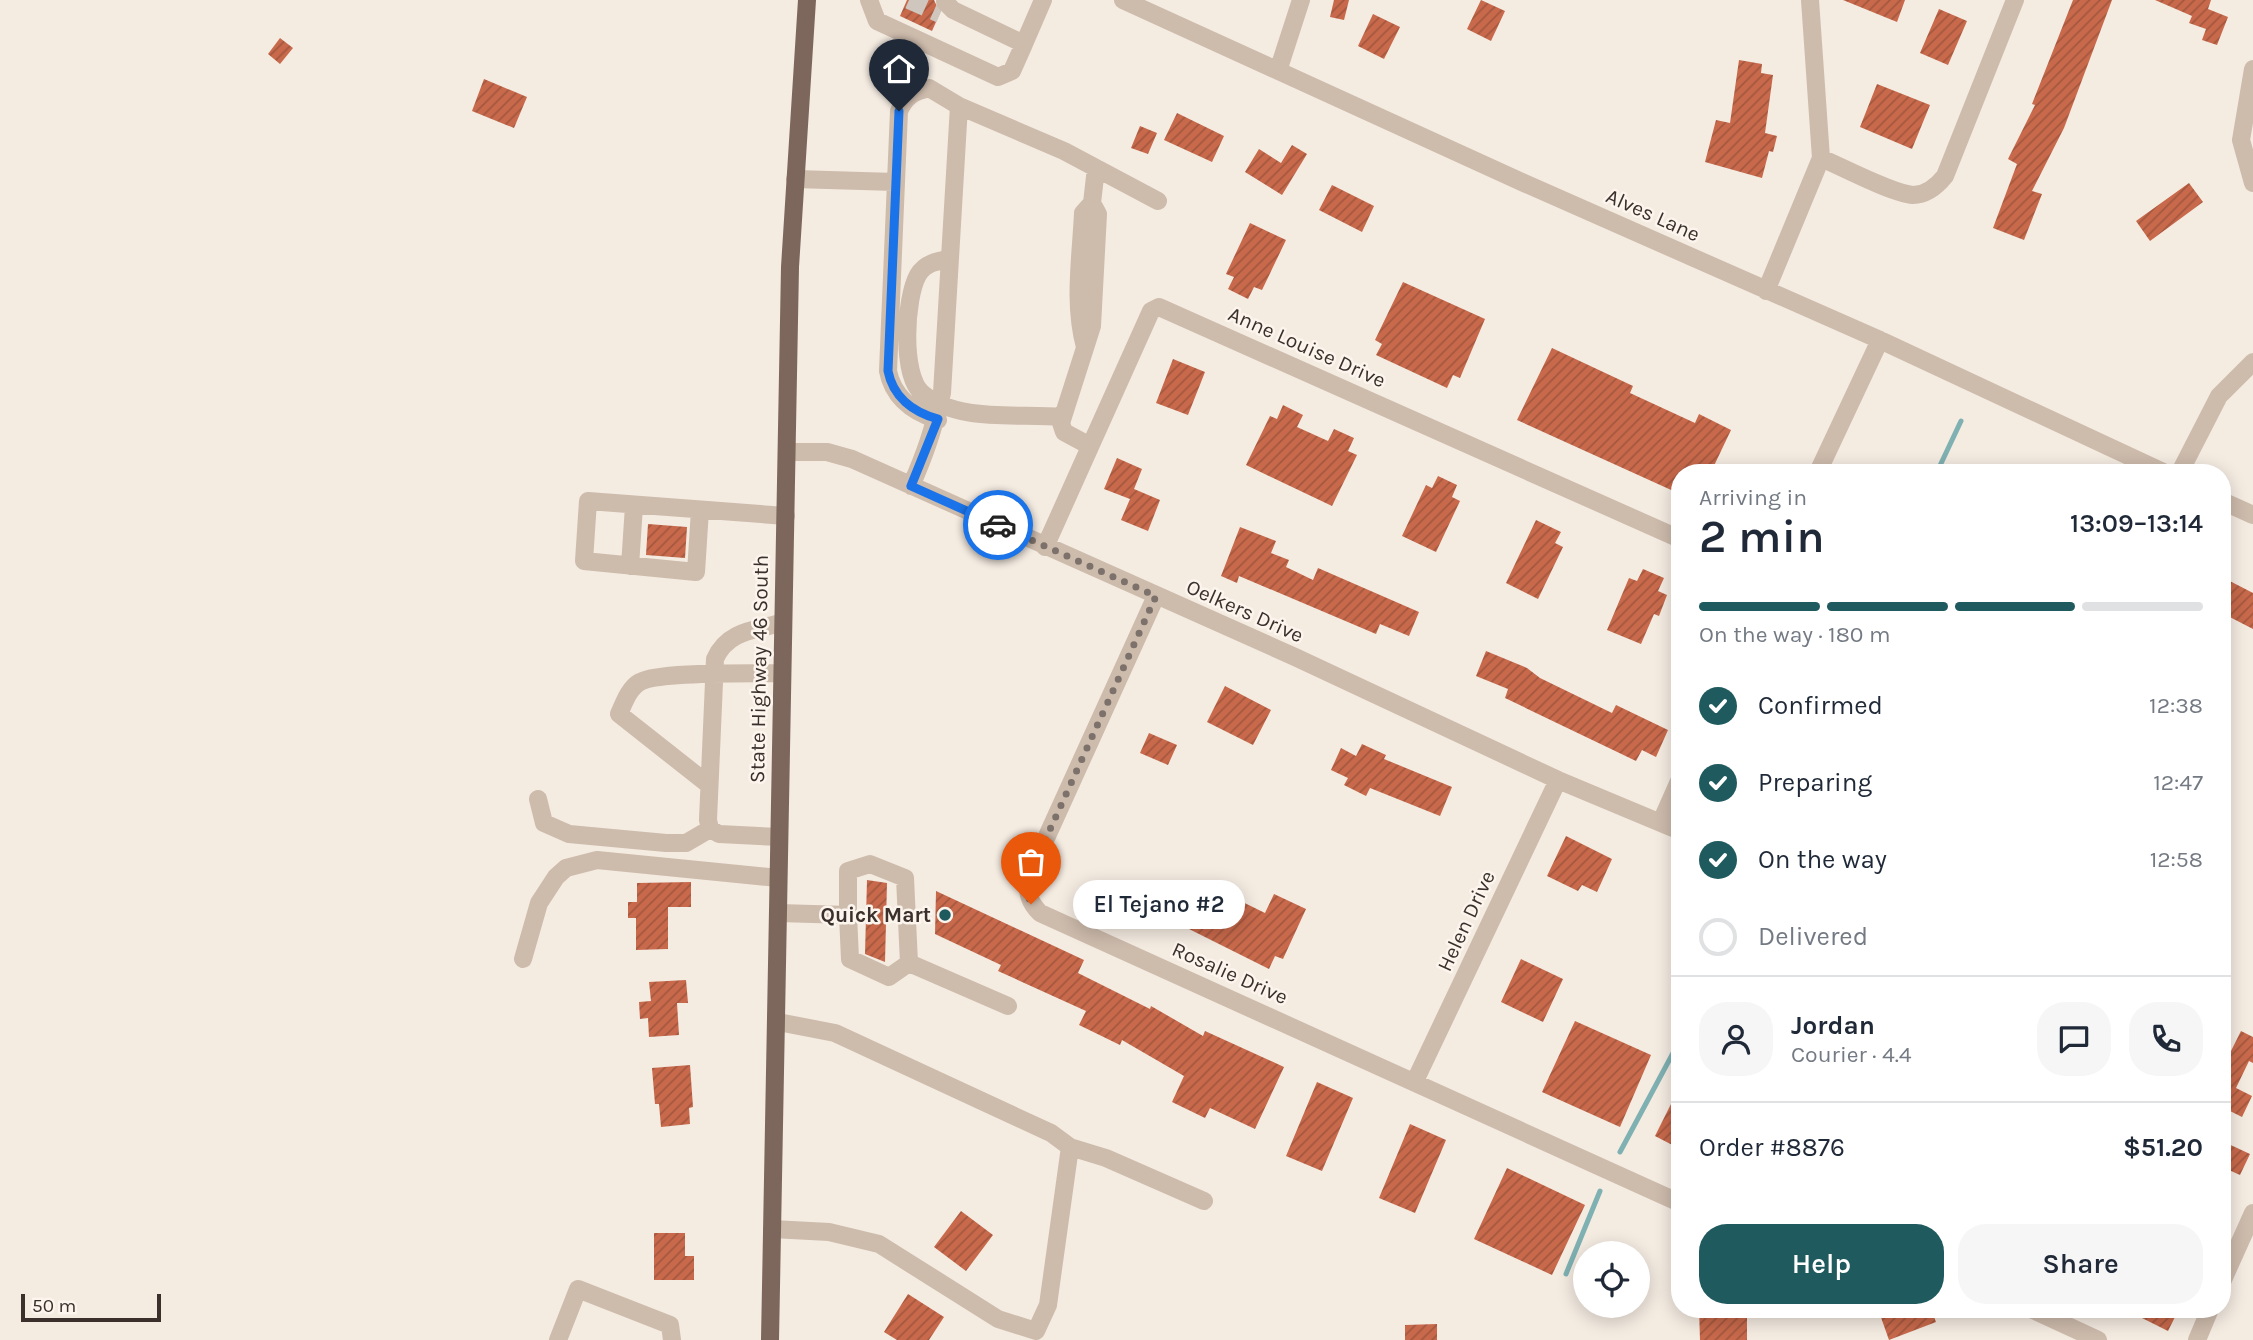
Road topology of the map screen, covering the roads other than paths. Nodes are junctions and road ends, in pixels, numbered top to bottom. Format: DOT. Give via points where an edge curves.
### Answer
graph roads {
  1 [pos="807,0"];
  2 [pos="869,0"];
  3 [pos="1043,0"];
  4 [pos="1123,0"];
  5 [pos="1301,0"];
  6 [pos="1810,0"];
  7 [pos="2015,0"];
  8 [pos="946,9"];
  9 [pos="1024,44"];
  10 [pos="2253,69"];
  11 [pos="1278,71"];
  12 [pos="959,106"];
  13 [pos="1821,158"];
  14 [pos="1096,168"];
  15 [pos="794,179"];
  16 [pos="895,182"];
  17 [pos="2253,183"];
  18 [pos="1158,201"];
  19 [pos="950,259"];
  20 [pos="1766,291"];
  21 [pos="1880,340"];
  22 [pos="2253,362"];
  23 [pos="939,412"];
  24 [pos="1062,417"];
  25 [pos="1090,446"];
  26 [pos="787,452"];
  27 [pos="1822,464"];
  28 [pos="2132,464"];
  29 [pos="2184,464"];
  30 [pos="911,486"];
  31 [pos="2231,505"];
  32 [pos="634,506"];
  33 [pos="700,510"];
  34 [pos="2253,515"];
  35 [pos="786,516"];
  36 [pos="1671,535"];
  37 [pos="1045,547"];
  38 [pos="630,566"];
  39 [pos="1156,596"];
  40 [pos="781,623"];
  41 [pos="782,673"];
  42 [pos="714,676"];
  43 [pos="1559,780"];
  44 [pos="709,785"];
  45 [pos="538,799"];
  46 [pos="1671,799"];
  47 [pos="1661,822"];
  48 [pos="1671,827"];
  49 [pos="710,829"];
  50 [pos="779,837"];
  51 [pos="778,878"];
  52 [pos="778,913"];
  53 [pos="848,915"];
  54 [pos="523,959"];
  55 [pos="909,963"];
  56 [pos="1008,1006"];
  57 [pos="778,1022"];
  58 [pos="1415,1081"];
  59 [pos="1070,1147"];
  60 [pos="1671,1199"];
  61 [pos="1204,1201"];
  62 [pos="2253,1213"];
  63 [pos="772,1229"];
  64 [pos="2231,1262"];
  65 [pos="2050,1318"];
  66 [pos="2206,1318"];
  67 [pos="1040,1336"];
  68 [pos="558,1340"];
  69 [pos="672,1340"];
  70 [pos="770,1340"];
  71 [pos="2098,1340"];
  72 [pos="2197,1340"];
  1 -- 15 [label="main road, State Highway 46 South"];
  2 -- 9 [label="street" via="877,20 998,77 1013,71"];
  3 -- 9 [label="street"];
  4 -- 11 [label="street, Alves Lane"];
  5 -- 11 [label="street"];
  6 -- 13 [label="street"];
  7 -- 13 [label="street" via="1945,176 1934,188 1919,194 1901,192"];
  8 -- 9 [label="street"];
  10 -- 17 [label="street" via="2241,140"];
  11 -- 20 [label="street, Alves Lane"];
  12 -- 14 [label="street"];
  12 -- 16 [label="street" via="929,88 904,99 899,111"];
  12 -- 19 [label="street"];
  13 -- 20 [label="street"];
  14 -- 18 [label="street"];
  14 -- 24 [label="street" via="1092,203 1083,213 1077,321 1084,347"];
  15 -- 16 [label="street"];
  15 -- 26 [label="main road, State Highway 46 South"];
  16 -- 23 [label="street" via="888,371 895,391 906,403 921,414"];
  19 -- 23 [label="street"];
  19 -- 23 [label="street" via="929,264 919,274 909,308 907,362 920,392"];
  20 -- 21 [label="street, Alves Lane"];
  21 -- 27 [label="street"];
  21 -- 28 [label="street, Alves Lane"];
  22 -- 29 [label="street" via="2219,396"];
  23 -- 24 [label="street"];
  23 -- 30 [label="street"];
  24 -- 25 [label="street" via="1064,432"];
  25 -- 36 [label="street, Anne Louise Drive" via="1151,311 1159,307"];
  25 -- 37 [label="street, Anne Louise Drive"];
  26 -- 30 [label="street, Oelkers Drive" via="839,454"];
  26 -- 35 [label="main road, State Highway 46 South"];
  30 -- 37 [label="street, Oelkers Drive"];
  31 -- 34 [label="street"];
  32 -- 33 [label="street"];
  32 -- 38 [label="street"];
  32 -- 38 [label="street" via="588,501 584,561"];
  33 -- 35 [label="street"];
  33 -- 38 [label="street" via="696,572"];
  35 -- 40 [label="main road, State Highway 46 South"];
  37 -- 39 [label="street, Oelkers Drive"];
  39 -- 43 [label="street, Oelkers Drive"];
  39 -- 58 [label="street, Rosalie Drive" via="1028,878 1031,904 1040,913"];
  40 -- 41 [label="main road, State Highway 46 South"];
  40 -- 42 [label="street" via="734,635 721,645"];
  41 -- 42 [label="street"];
  41 -- 50 [label="main road, State Highway 46 South"];
  42 -- 44 [label="street"];
  42 -- 44 [label="street" via="661,676 639,683 619,714"];
  43 -- 47 [label="street, Oelkers Drive"];
  43 -- 58 [label="street, Helen Drive"];
  44 -- 49 [label="street"];
  45 -- 49 [label="street" via="544,823 569,834 686,843"];
  46 -- 47 [label="street"];
  47 -- 48 [label="street, Oelkers Drive"];
  49 -- 50 [label="street" via="719,834"];
  50 -- 51 [label="main road, State Highway 46 South"];
  51 -- 52 [label="main road, State Highway 46 South"];
  51 -- 54 [label="street" via="597,860 566,868 539,903"];
  52 -- 53 [label="street"];
  52 -- 57 [label="main road, State Highway 46 South"];
  53 -- 55 [label="street" via="850,959 889,977"];
  53 -- 55 [label="street" via="848,872 870,864 905,878"];
  55 -- 56 [label="street"];
  57 -- 59 [label="street" via="835,1033 1051,1133"];
  57 -- 63 [label="main road, State Highway 46 South"];
  58 -- 60 [label="street, Rosalie Drive"];
  59 -- 61 [label="street"];
  59 -- 67 [label="street"];
  62 -- 64 [label="street"];
  63 -- 67 [label="street" via="829,1231 880,1244 998,1319"];
  63 -- 70 [label="main road, State Highway 46 South"];
  65 -- 71 [label="street"];
  66 -- 72 [label="street"];
  68 -- 69 [label="street" via="578,1289 670,1325"];
}
